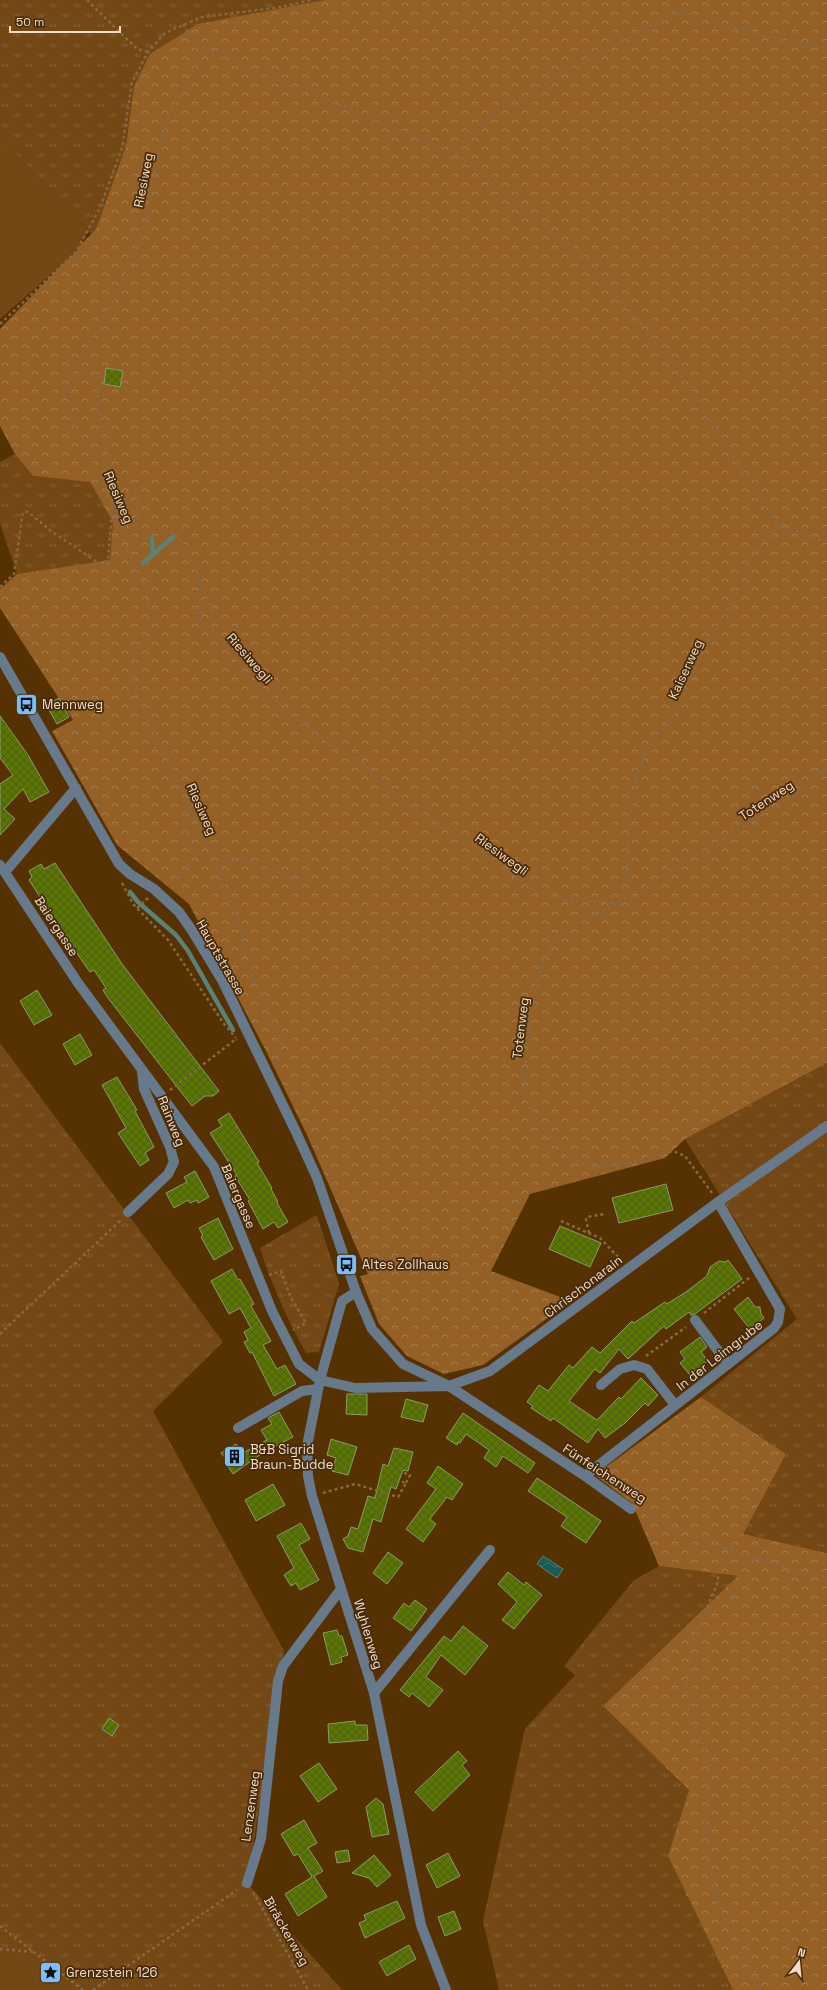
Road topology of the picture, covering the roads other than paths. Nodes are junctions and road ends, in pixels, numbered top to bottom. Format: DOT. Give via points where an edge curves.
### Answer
graph roads {
  1 [pos="0,657"];
  2 [pos="76,788"];
  3 [pos="2,868"];
  4 [pos="142,1070"];
  5 [pos="827,1126"];
  6 [pos="718,1202"];
  7 [pos="128,1212"];
  8 [pos="356,1292"];
  9 [pos="695,1320"];
  10 [pos="728,1364"];
  11 [pos="319,1384"];
  12 [pos="600,1385"];
  13 [pos="449,1386"];
  14 [pos="675,1405"];
  15 [pos="238,1428"];
  16 [pos="585,1476"];
  17 [pos="631,1509"];
  18 [pos="490,1550"];
  19 [pos="341,1589"];
  20 [pos="374,1693"];
  21 [pos="247,1883"];
  22 [pos="446,1990"];
  1 -- 2 [label="street, Hauptstrasse"];
  2 -- 3 [label="street"];
  2 -- 8 [label="street, Hauptstrasse" via="119,864 154,889 179,912 223,982 317,1178"];
  3 -- 4 [label="street, Baiergasse" via="78,983"];
  4 -- 7 [label="street, Rainweg" via="144,1089 170,1147 174,1162 168,1174"];
  4 -- 11 [label="street, Baiergasse" via="214,1167 272,1311 299,1364"];
  5 -- 6 [label="street, Chrischonarain"];
  6 -- 10 [label="street, In der Leimgrube" via="776,1303 780,1316 774,1328"];
  6 -- 13 [label="street, Chrischonarain" via="490,1371"];
  8 -- 11 [label="street, Wyhlenweg" via="342,1300"];
  8 -- 13 [label="street, Hauptstrasse" via="372,1329 403,1364"];
  9 -- 10 [label="street"];
  10 -- 14 [label="street, In der Leimgrube"];
  11 -- 13 [label="street, Baiergasse" via="355,1388"];
  11 -- 15 [label="street"];
  11 -- 19 [label="street, Wyhlenweg" via="307,1446 308,1476"];
  12 -- 14 [label="street" via="620,1369 634,1365 647,1368"];
  13 -- 16 [label="street, Fünfeichenweg"];
  14 -- 16 [label="street, In der Leimgrube"];
  16 -- 17 [label="street, Fünfeichenweg"];
  18 -- 20 [label="street"];
  19 -- 20 [label="street, Wyhlenweg"];
  19 -- 21 [label="street, Lenzenweg" via="283,1666 278,1681 261,1839"];
  20 -- 22 [label="street, Wyhlenweg" via="421,1925"];
}
